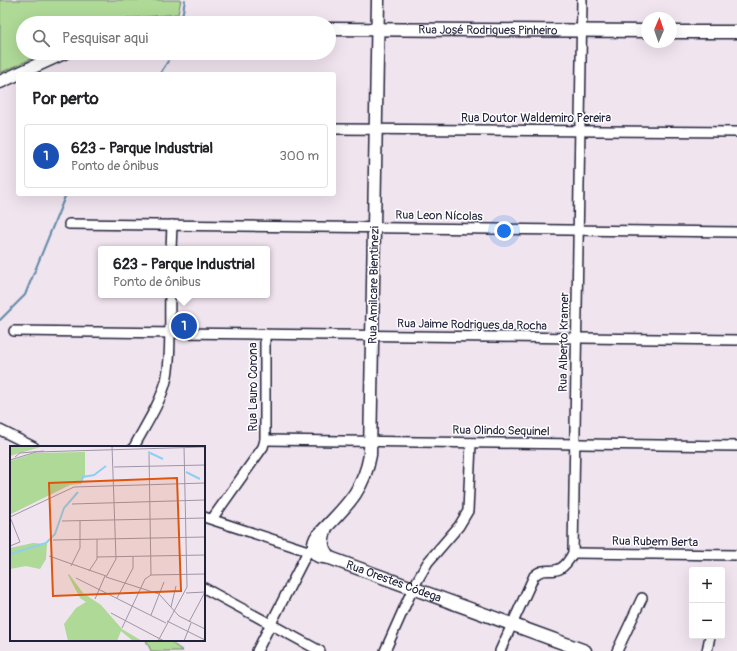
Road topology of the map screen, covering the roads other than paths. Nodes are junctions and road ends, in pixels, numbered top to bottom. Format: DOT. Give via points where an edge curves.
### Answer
graph roads {
  1 [pos="378,0"];
  2 [pos="582,0"];
  3 [pos="336,29"];
  4 [pos="378,29"];
  5 [pos="581,31"];
  6 [pos="641,31"];
  7 [pos="677,32"];
  8 [pos="737,32"];
  9 [pos="49,60"];
  10 [pos="22,72"];
  11 [pos="16,75"];
  12 [pos="0,82"];
  13 [pos="336,129"];
  14 [pos="376,129"];
  15 [pos="580,131"];
  16 [pos="737,132"];
  17 [pos="69,224"];
  18 [pos="172,225"];
  19 [pos="375,227"];
  20 [pos="578,230"];
  21 [pos="737,232"];
  22 [pos="171,246"];
  23 [pos="170,298"];
  24 [pos="14,331"];
  25 [pos="169,333"];
  26 [pos="266,334"];
  27 [pos="373,335"];
  28 [pos="576,338"];
  29 [pos="737,340"];
  30 [pos="0,430"];
  31 [pos="265,440"];
  32 [pos="371,442"];
  33 [pos="471,443"];
  34 [pos="574,444"];
  35 [pos="32,446"];
  36 [pos="135,446"];
  37 [pos="737,446"];
  38 [pos="207,517"];
  39 [pos="325,531"];
  40 [pos="311,551"];
  41 [pos="573,553"];
  42 [pos="737,555"];
  43 [pos="330,558"];
  44 [pos="413,588"];
  45 [pos="205,589"];
  46 [pos="642,598"];
  47 [pos="270,624"];
  48 [pos="513,624"];
  49 [pos="709,639"];
  50 [pos="257,651"];
  51 [pos="320,651"];
  52 [pos="385,651"];
  53 [pos="500,651"];
  54 [pos="585,651"];
  55 [pos="617,651"];
  56 [pos="707,651"];
  1 -- 4 [label="main road, Rua Amilcare Bientinezi"];
  2 -- 5 [label="street, Rua Alberto Kramer"];
  3 -- 4 [label="main road, Rua José Rodrigues Pinheiro"];
  4 -- 5 [label="main road, Rua José Rodrigues Pinheiro"];
  4 -- 14 [label="main road, Rua Amilcare Bientinezi"];
  5 -- 6 [label="main road, Rua José Rodrigues Pinheiro"];
  5 -- 15 [label="street, Rua Alberto Kramer"];
  7 -- 8 [label="main road"];
  9 -- 10 [label="main road"];
  11 -- 12 [label="main road"];
  13 -- 14 [label="street, Rua Doutor Waldemiro Pereira"];
  14 -- 15 [label="street, Rua Doutor Waldemiro Pereira"];
  14 -- 19 [label="main road, Rua Amilcare Bientinezi"];
  15 -- 16 [label="street, Rua Doutor Waldemiro Pereira"];
  15 -- 20 [label="street, Rua Alberto Kramer"];
  17 -- 18 [label="street, Rua Leon Nícolas"];
  18 -- 19 [label="street, Rua Leon Nícolas"];
  18 -- 22 [label="street"];
  19 -- 20 [label="street, Rua Leon Nícolas"];
  19 -- 27 [label="main road, Rua Amilcare Bientinezi"];
  20 -- 21 [label="street, Rua Leon Nícolas"];
  20 -- 28 [label="street, Rua Alberto Kramer"];
  23 -- 25 [label="street"];
  24 -- 25 [label="street, Rua Jaime Rodrigues da Rocha"];
  25 -- 26 [label="street, Rua Jaime Rodrigues da Rocha"];
  25 -- 36 [label="street" via="166,382 155,409"];
  26 -- 27 [label="street, Rua Jaime Rodrigues da Rocha"];
  26 -- 31 [label="street, Rua Lauro Corona"];
  27 -- 28 [label="street, Rua Jaime Rodrigues da Rocha"];
  27 -- 32 [label="main road, Rua Amilcare Bientinezi"];
  28 -- 29 [label="street, Rua Jaime Rodrigues da Rocha"];
  28 -- 34 [label="street, Rua Alberto Kramer"];
  30 -- 35 [label="street"];
  31 -- 32 [label="street, Rua Olindo Sequinel"];
  31 -- 38 [label="street, Rua Lauro Corona" via="260,453"];
  32 -- 33 [label="street, Rua Olindo Sequinel"];
  32 -- 39 [label="main road, Rua Amilcare Bientinezi" via="364,480 350,502"];
  33 -- 34 [label="street, Rua Olindo Sequinel"];
  33 -- 44 [label="street" via="468,511 459,526 428,562"];
  34 -- 37 [label="street, Rua Olindo Sequinel"];
  34 -- 41 [label="street, Rua Alberto Kramer"];
  38 -- 40 [label="street, Rua Orestes Códega"];
  39 -- 40 [label="main road, Rua Amilcare Bientinezi" via="316,538"];
  39 -- 43 [label="main road" via="323,550"];
  40 -- 43 [label="main road, Rua Orestes Códega" via="318,556"];
  40 -- 47 [label="street, Rua Amilcare Bientinezi"];
  41 -- 42 [label="street, Rua Rubem Berta"];
  41 -- 48 [label="street" via="560,570 542,572 534,576"];
  43 -- 44 [label="main road, Rua Orestes Códega"];
  44 -- 48 [label="main road, Rua Orestes Códega"];
  44 -- 52 [label="street"];
  45 -- 47 [label="street"];
  46 -- 55 [label="street"];
  47 -- 50 [label="street, Rua Amilcare Bientinezi"];
  47 -- 51 [label="street"];
  48 -- 53 [label="street"];
  48 -- 54 [label="main road, Rua Orestes Códega"];
  49 -- 56 [label="street"];
}
